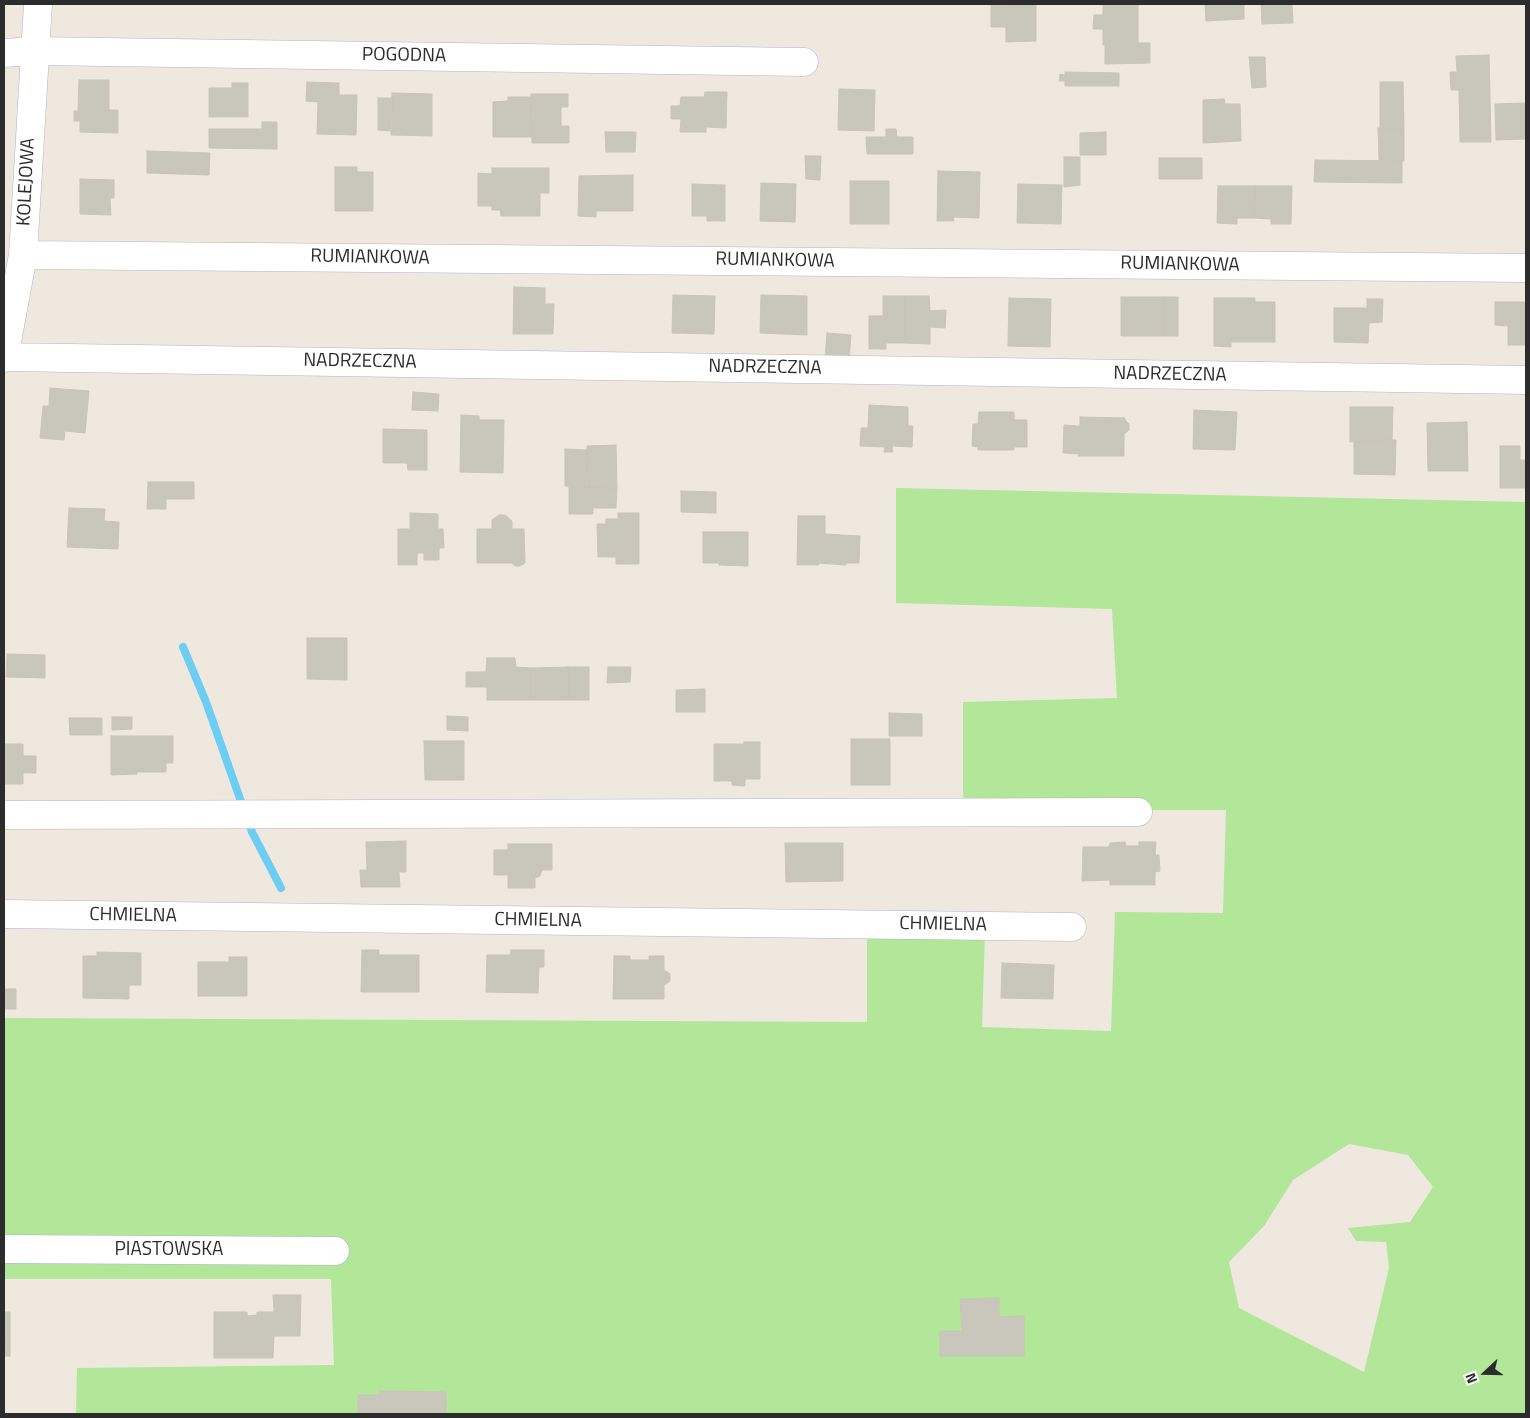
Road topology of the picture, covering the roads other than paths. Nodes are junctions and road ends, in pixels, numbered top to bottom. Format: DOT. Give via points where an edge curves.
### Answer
graph roads {
  1 [pos="38,4"];
  2 [pos="34,51"];
  3 [pos="4,53"];
  4 [pos="804,62"];
  5 [pos="23,255"];
  6 [pos="1526,268"];
  7 [pos="4,358"];
  8 [pos="1526,380"];
  9 [pos="1138,812"];
  10 [pos="4,815"];
  11 [pos="4,914"];
  12 [pos="1072,927"];
  13 [pos="4,1249"];
  14 [pos="335,1251"];
  1 -- 2 [label="street, KOLEJOWA"];
  2 -- 3 [label="street, POGODNA"];
  2 -- 4 [label="street, POGODNA"];
  2 -- 5 [label="street, KOLEJOWA"];
  5 -- 6 [label="street, RUMIANKOWA"];
  5 -- 7 [label="street, KOLEJOWA"];
  7 -- 8 [label="street, NADRZECZNA"];
  9 -- 10 [label="street"];
  11 -- 12 [label="street, CHMIELNA"];
  13 -- 14 [label="street, PIASTOWSKA"];
}
